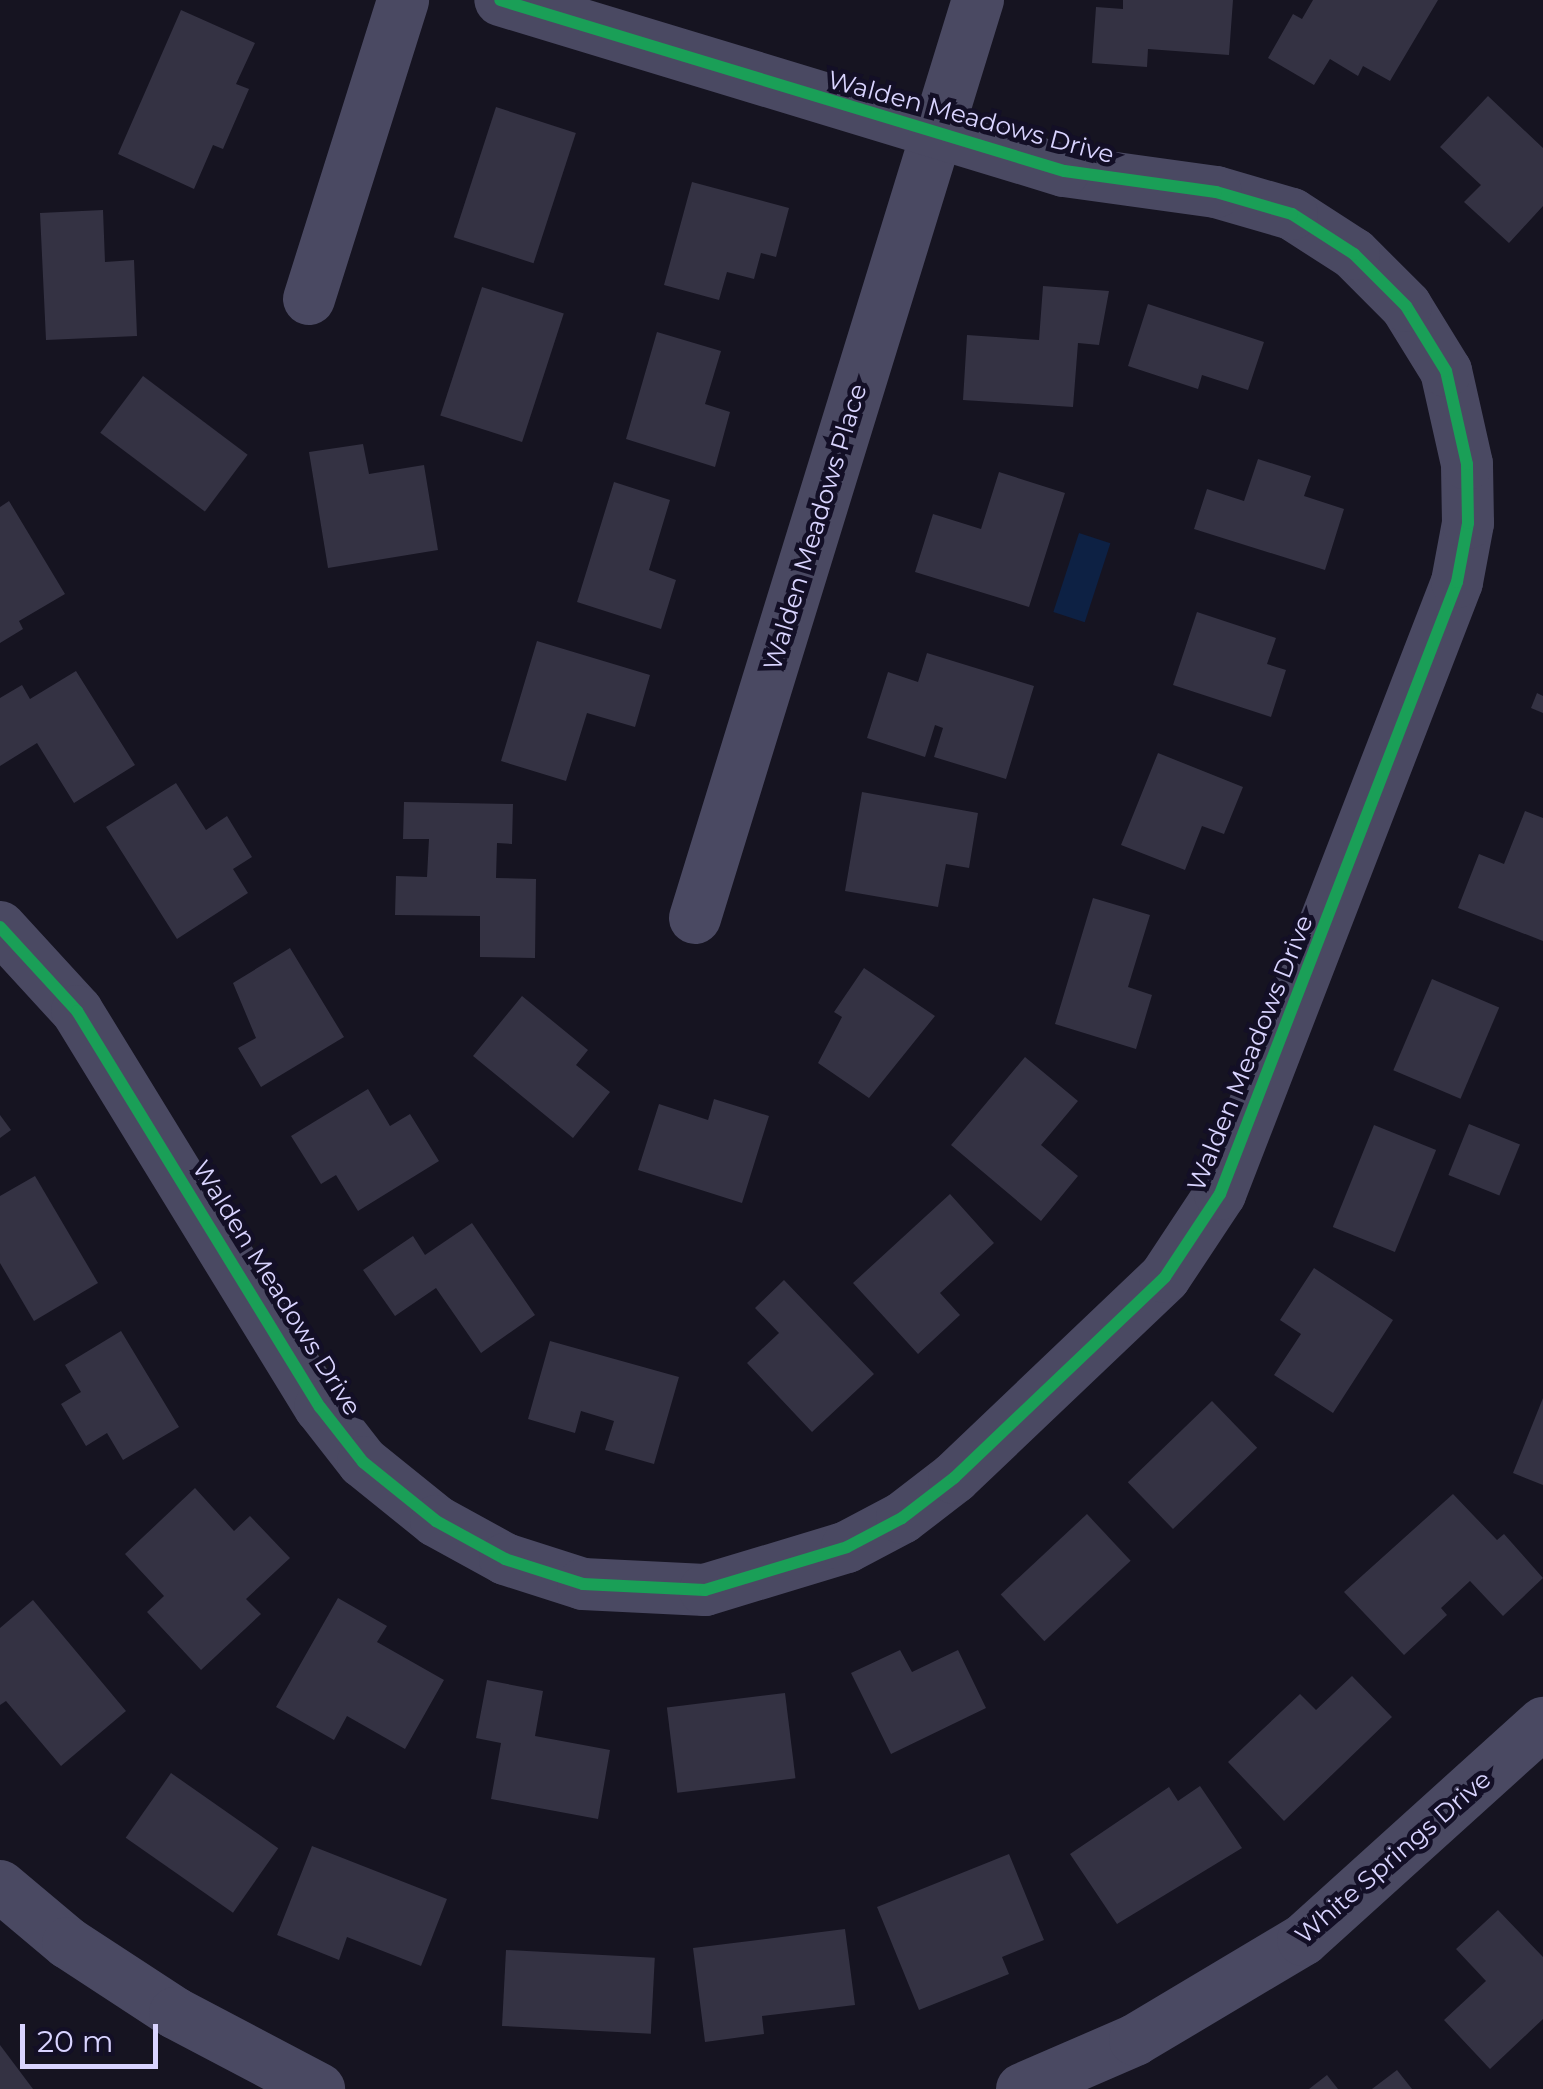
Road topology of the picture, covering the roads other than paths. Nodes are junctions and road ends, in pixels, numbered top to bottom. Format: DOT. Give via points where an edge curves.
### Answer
graph roads {
  1 [pos="403,0"];
  2 [pos="500,0"];
  3 [pos="978,0"];
  4 [pos="936,136"];
  5 [pos="308,298"];
  6 [pos="695,918"];
  7 [pos="0,927"];
  8 [pos="1543,1723"];
  9 [pos="0,1886"];
  10 [pos="320,2089"];
  11 [pos="1022,2089"];
  1 -- 5 [label="street"];
  2 -- 4 [label="street, Walden Meadows Drive"];
  3 -- 4 [label="street, Walden Meadows Place"];
  4 -- 6 [label="street, Walden Meadows Place"];
  4 -- 7 [label="street, Walden Meadows Drive" via="1064,171 1216,192 1292,214 1354,254 1406,306 1446,370 1467,464 1468,523 1458,582 1220,1194 1165,1277 954,1478 847,1548 705,1590 583,1584 505,1559 436,1521 363,1462 320,1407 132,1092 78,1011"];
  8 -- 11 [label="street, White Springs Drive" via="1303,1940 1136,2040"];
  9 -- 10 [label="street" via="68,1944 175,2014"];
}
